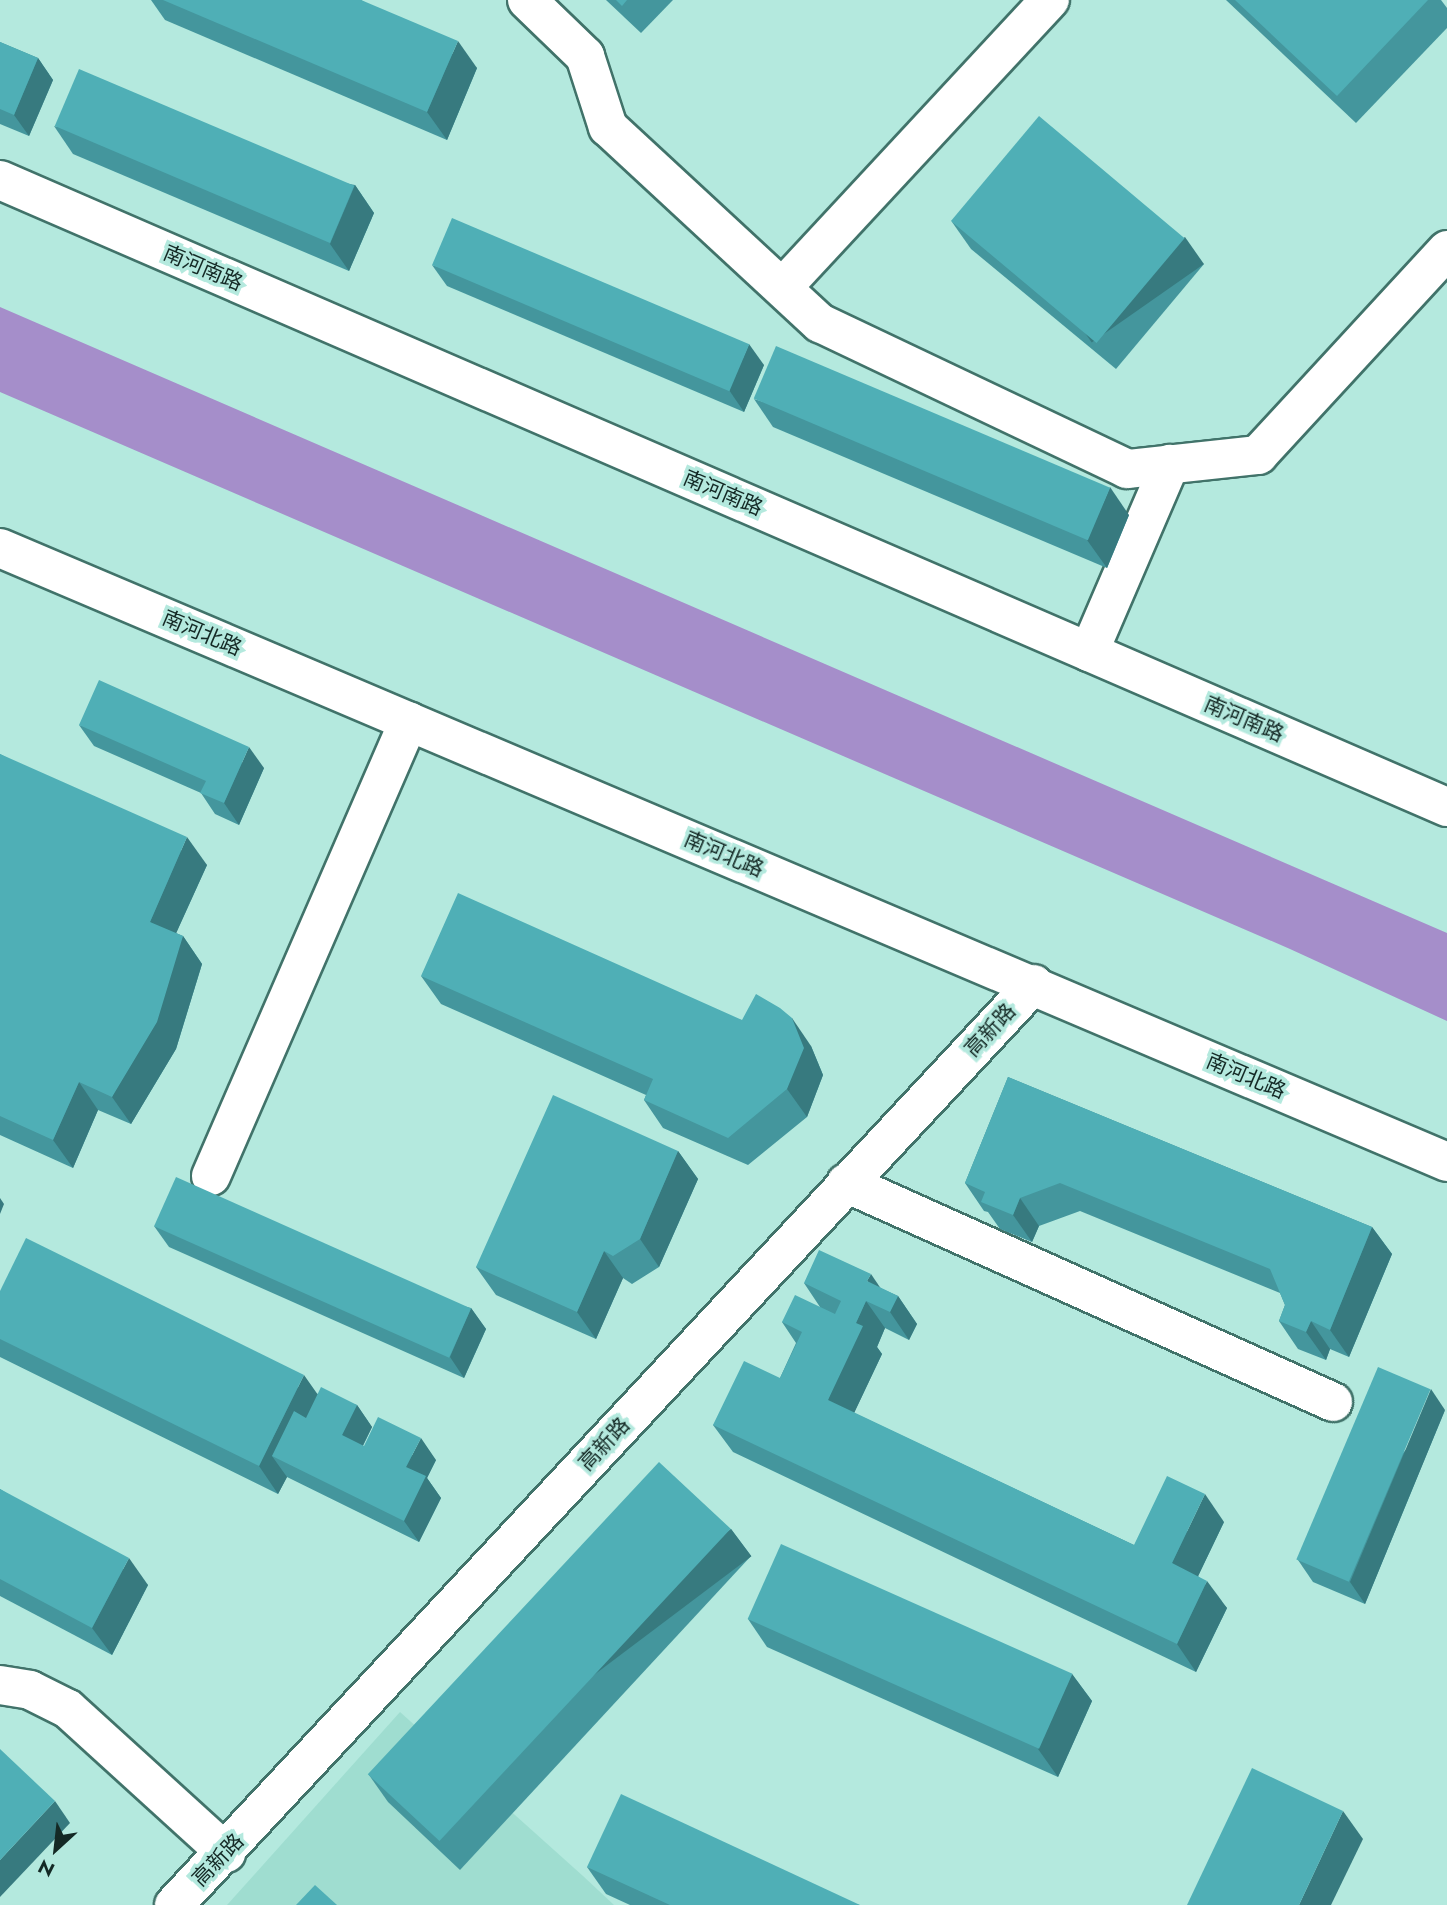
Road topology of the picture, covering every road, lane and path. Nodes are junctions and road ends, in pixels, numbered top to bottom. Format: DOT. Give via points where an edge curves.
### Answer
graph roads {
  1 [pos="527,0"];
  2 [pos="1050,0"];
  3 [pos="0,180"];
  4 [pos="1447,250"];
  5 [pos="783,287"];
  6 [pos="1170,464"];
  7 [pos="0,548"];
  8 [pos="1089,652"];
  9 [pos="409,721"];
  10 [pos="1447,807"];
  11 [pos="1034,984"];
  12 [pos="1447,1162"];
  13 [pos="211,1176"];
  14 [pos="846,1183"];
  15 [pos="1333,1402"];
  16 [pos="0,1685"];
  17 [pos="226,1853"];
  18 [pos="174,1905"];
  1 -- 5 [label="street" via="585,56 608,127"];
  2 -- 5 [label="street"];
  3 -- 8 [label="street, 南河南路"];
  4 -- 6 [label="street" via="1258,455"];
  5 -- 6 [label="street" via="820,323 1127,469"];
  6 -- 8 [label="street"];
  7 -- 9 [label="street, 南河北路"];
  8 -- 10 [label="street, 南河南路"];
  9 -- 11 [label="street, 南河北路"];
  9 -- 13 [label="street"];
  11 -- 12 [label="street, 南河北路"];
  11 -- 14 [label="street, 高新路"];
  14 -- 15 [label="street"];
  14 -- 17 [label="street, 高新路"];
  16 -- 17 [label="street" via="30,1690 68,1709"];
  17 -- 18 [label="street, 高新路"];
}
